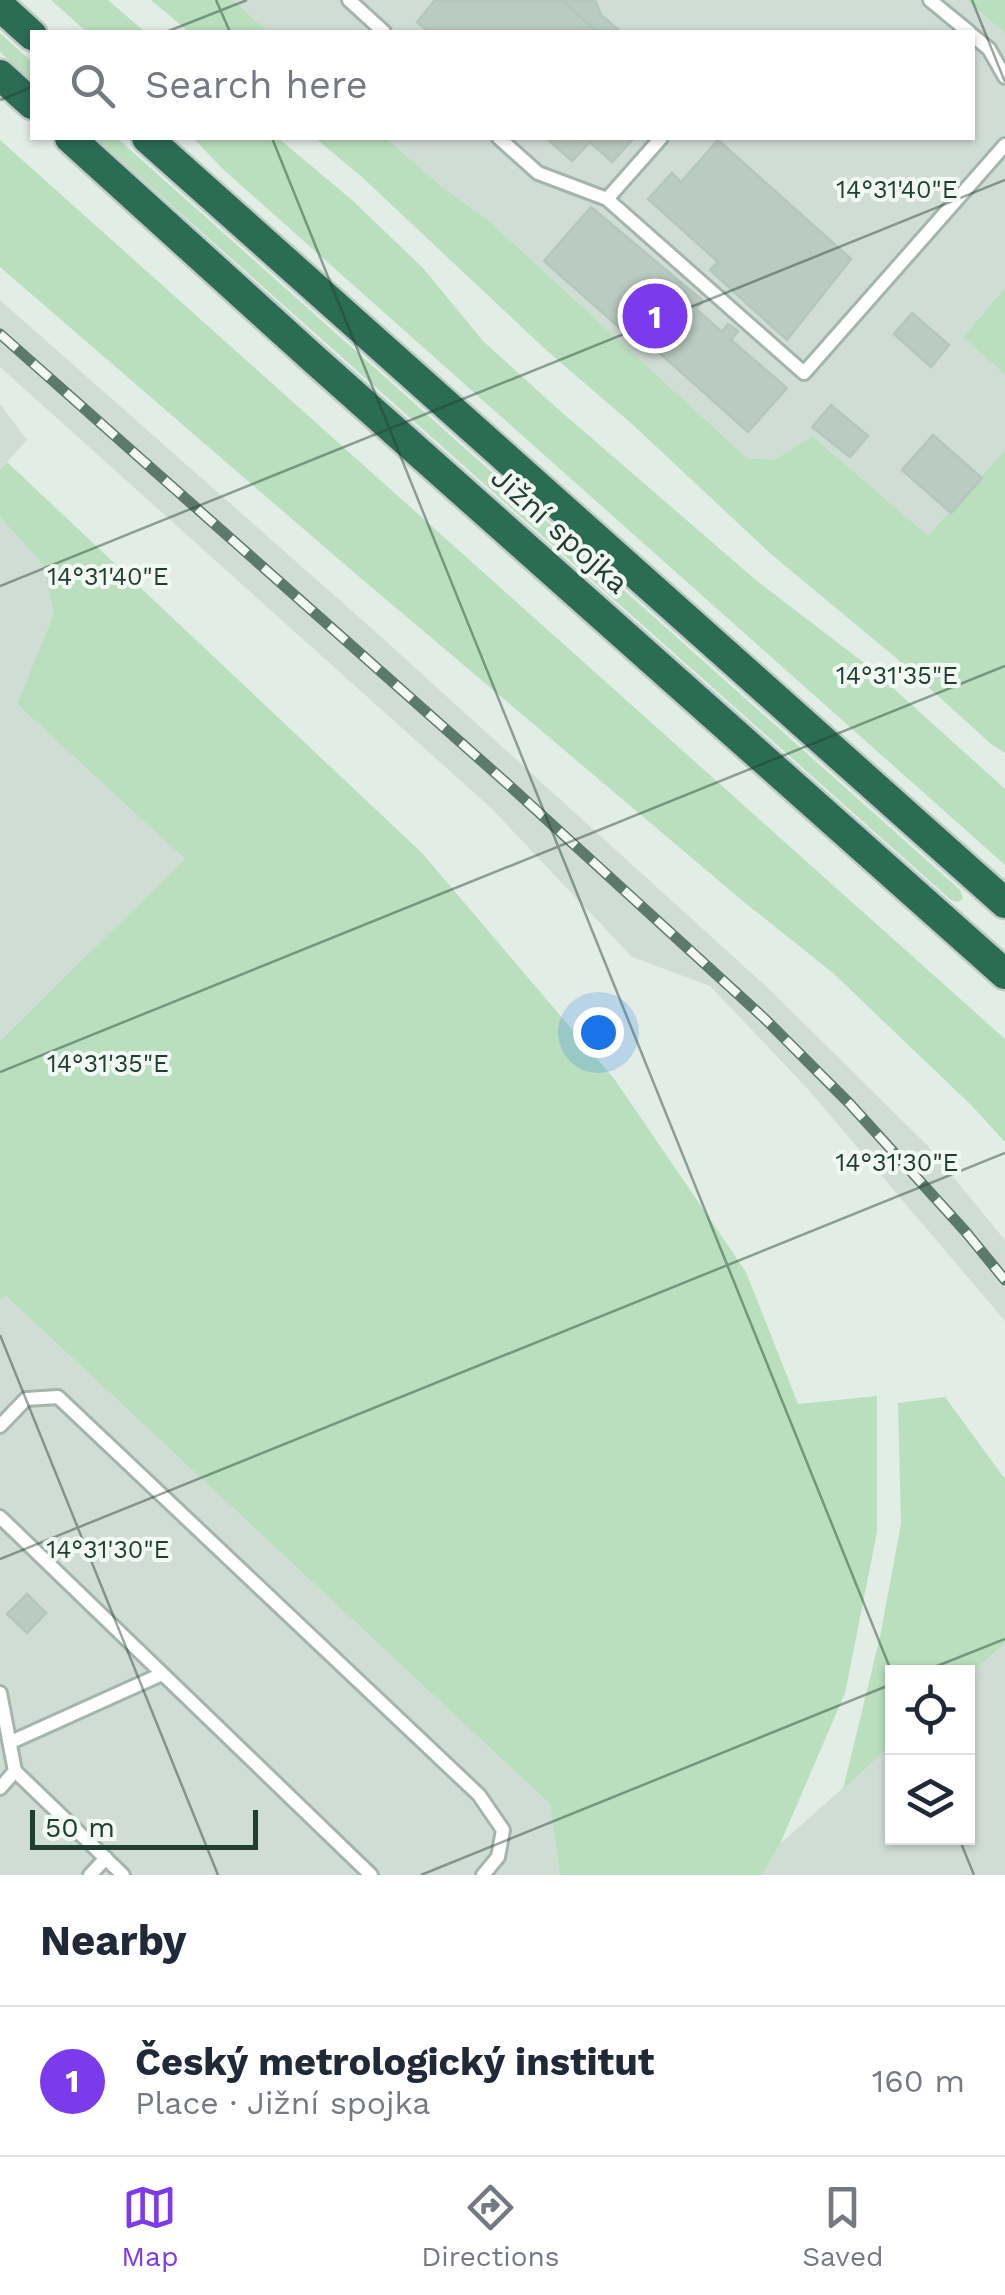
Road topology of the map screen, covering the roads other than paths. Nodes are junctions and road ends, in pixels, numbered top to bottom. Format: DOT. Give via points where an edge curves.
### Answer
graph roads {
  1 [pos="349,0"];
  2 [pos="930,0"];
  3 [pos="0,6"];
  4 [pos="382,30"];
  5 [pos="966,30"];
  6 [pos="30,33"];
  7 [pos="975,37"];
  8 [pos="0,75"];
  9 [pos="1005,77"];
  10 [pos="30,102"];
  11 [pos="72,140"];
  12 [pos="149,140"];
  13 [pos="501,140"];
  14 [pos="658,140"];
  15 [pos="1005,145"];
  16 [pos="607,199"];
  17 [pos="1005,902"];
  18 [pos="1005,974"];
  19 [pos="0,1426"];
  20 [pos="0,1517"];
  21 [pos="162,1674"];
  22 [pos="0,1693"];
  23 [pos="10,1742"];
  24 [pos="15,1771"];
  25 [pos="0,1788"];
  26 [pos="106,1858"];
  27 [pos="90,1875"];
  28 [pos="123,1875"];
  29 [pos="371,1875"];
  30 [pos="483,1875"];
  1 -- 4 [label="lane"];
  2 -- 5 [label="lane"];
  3 -- 6 [label="highway"];
  7 -- 9 [label="lane"];
  8 -- 10 [label="highway"];
  11 -- 18 [label="highway, Jižní spojka"];
  12 -- 17 [label="highway, Jižní spojka"];
  13 -- 16 [label="lane" via="538,173"];
  14 -- 16 [label="lane"];
  15 -- 16 [label="lane" via="804,374"];
  19 -- 30 [label="lane" via="26,1400 58,1397 479,1795 503,1830 498,1856"];
  20 -- 21 [label="lane"];
  21 -- 23 [label="lane"];
  21 -- 29 [label="lane"];
  22 -- 23 [label="lane"];
  23 -- 24 [label="lane"];
  24 -- 25 [label="lane"];
  24 -- 26 [label="lane"];
  26 -- 27 [label="lane"];
  26 -- 28 [label="lane"];
}
